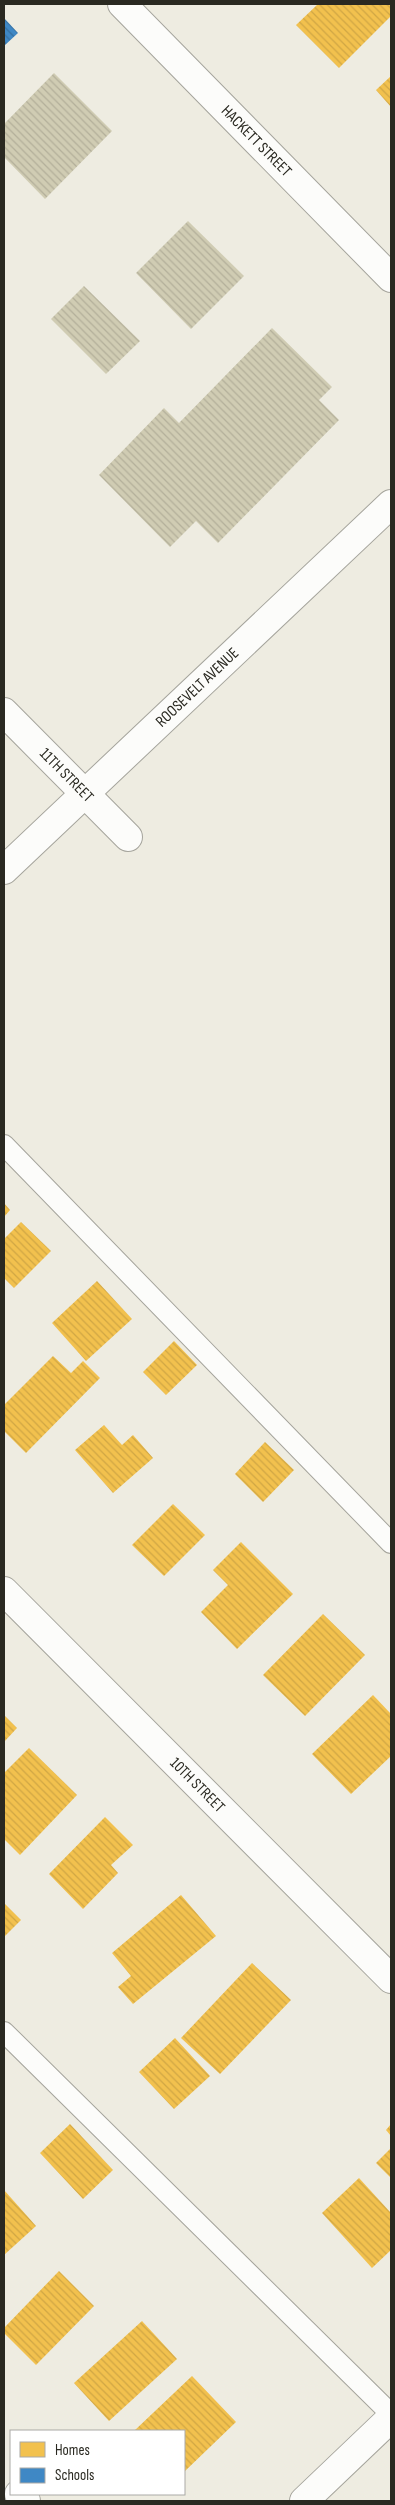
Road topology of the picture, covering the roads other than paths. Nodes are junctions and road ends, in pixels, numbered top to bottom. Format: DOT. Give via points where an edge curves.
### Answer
graph roads {
  1 [pos="122,4"];
  2 [pos="391,278"];
  3 [pos="391,504"];
  4 [pos="4,712"];
  5 [pos="84,793"];
  6 [pos="128,837"];
  7 [pos="4,870"];
  8 [pos="4,1145"];
  9 [pos="391,1543"];
  10 [pos="4,1591"];
  11 [pos="391,1979"];
  12 [pos="4,2032"];
  13 [pos="391,2414"];
  14 [pos="391,2418"];
  15 [pos="304,2501"];
  1 -- 2 [label="street, HACKETT STREET"];
  3 -- 5 [label="street, ROOSEVELT AVENUE"];
  4 -- 5 [label="street, 11TH STREET"];
  5 -- 6 [label="street, 11TH STREET"];
  5 -- 7 [label="street, ROOSEVELT AVENUE"];
  8 -- 9 [label="lane"];
  10 -- 11 [label="street, 10TH STREET"];
  12 -- 13 [label="lane"];
  14 -- 15 [label="street"];
}
